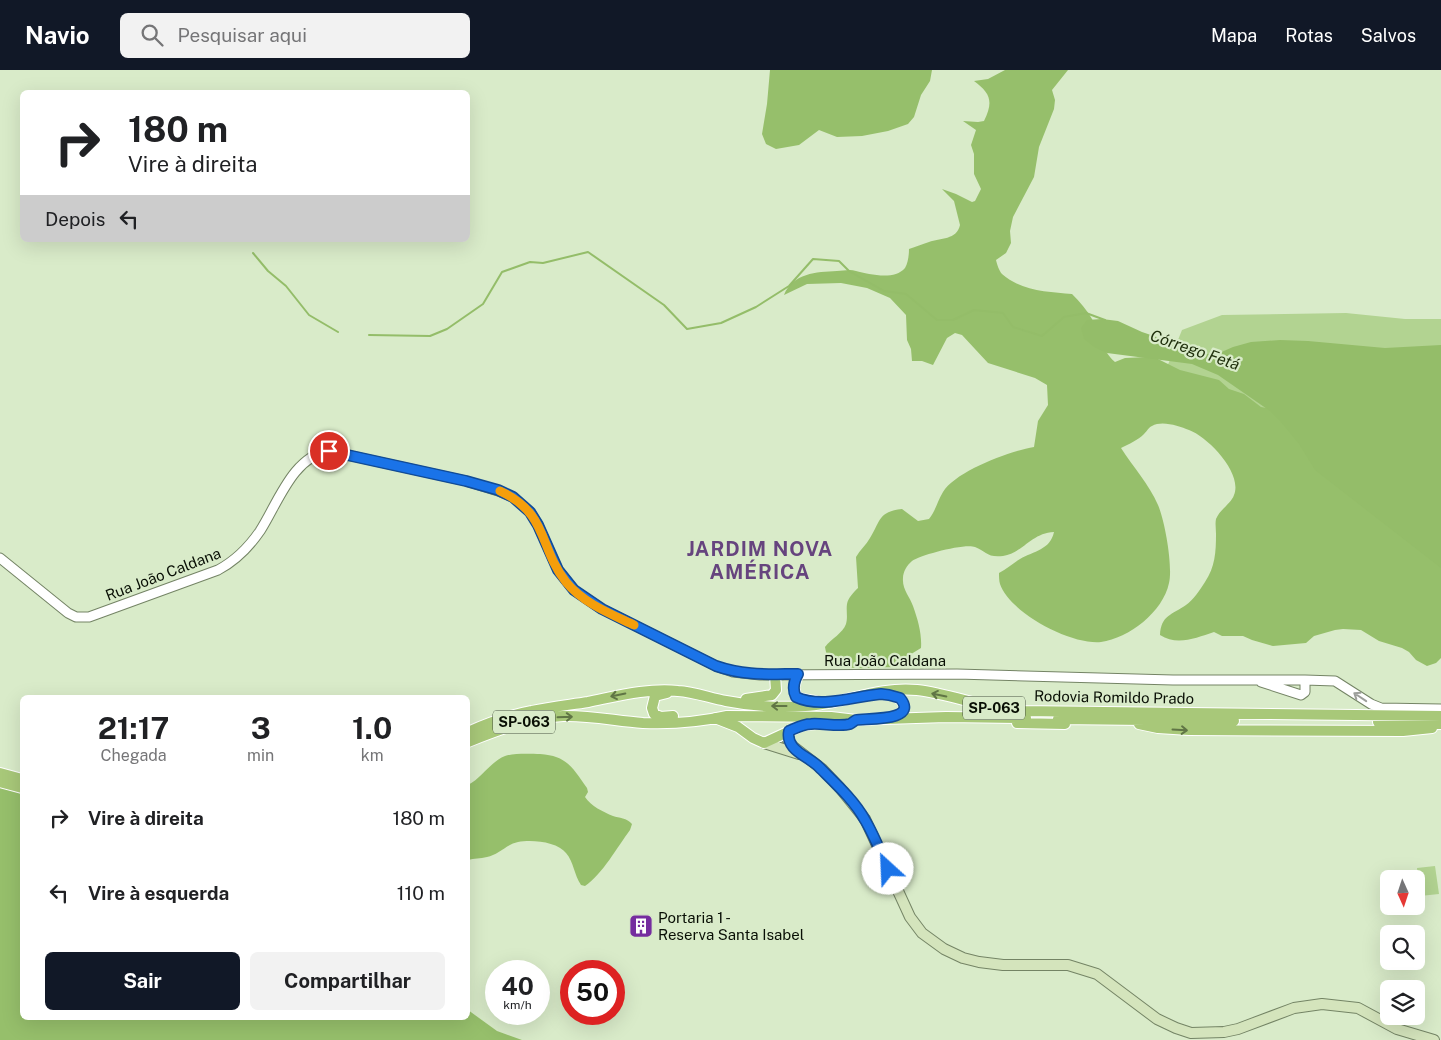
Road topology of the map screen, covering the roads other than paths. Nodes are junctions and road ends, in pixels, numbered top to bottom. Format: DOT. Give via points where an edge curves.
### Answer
graph roads {
  1 [pos="0,558"];
  2 [pos="798,674"];
  3 [pos="775,675"];
  4 [pos="1253,679"];
  5 [pos="1304,680"];
  6 [pos="688,693"];
  7 [pos="831,703"];
  8 [pos="1441,709"];
  9 [pos="1441,716"];
  10 [pos="716,718"];
  11 [pos="853,722"];
  12 [pos="1441,724"];
  13 [pos="1441,728"];
  14 [pos="470,731"];
  15 [pos="789,731"];
  16 [pos="470,741"];
  17 [pos="764,742"];
  18 [pos="805,755"];
  19 [pos="0,771"];
  20 [pos="20,776"];
  21 [pos="0,782"];
  22 [pos="20,787"];
  23 [pos="1434,1040"];
  1 -- 3 [label="street, Rua João Caldana" via="68,613 89,617 231,563 260,532 296,470 322,452 339,453 481,485 513,497 530,512 558,570 574,590 602,609 716,666 739,673"];
  2 -- 3 [label="street, Rua João Caldana"];
  2 -- 4 [label="street, Rua João Caldana"];
  2 -- 7 [label="main road" via="796,697"];
  3 -- 6 [label="main road" via="776,690 770,696 742,699"];
  4 -- 5 [label="street, Rua João Caldana"];
  4 -- 5 [label="street" via="1301,695 1305,692"];
  8 -- 5 [label="street, Rua João Caldana, one-way" via="1381,708 1335,681"];
  7 -- 6 [label="main road, Rodovia Romildo Prado / SP-063, one-way" via="762,706"];
  6 -- 10 [label="main road" via="658,694 652,702 654,714 661,717 690,714"];
  6 -- 14 [label="main road, Rodovia Romildo Prado / SP-063, one-way" via="637,691 532,711"];
  9 -- 7 [label="main road, Rodovia Romildo Prado / SP-063, one-way" via="1020,711 902,689"];
  7 -- 11 [label="main road" via="881,694 902,700 903,709 893,717"];
  10 -- 11 [label="main road, Rodovia Romildo Prado / SP-063" via="766,715 831,717"];
  16 -- 10 [label="main road, Rodovia Romildo Prado / SP-063, one-way" via="533,720 554,717 658,723"];
  10 -- 17 [label="main road"];
  11 -- 12 [label="main road, Rodovia Romildo Prado / SP-063" via="986,717"];
  11 -- 13 [label="main road, one-way" via="886,726 1141,724 1169,729 1267,731"];
  11 -- 15 [label="main road" via="809,724"];
  15 -- 17 [label="main road"];
  15 -- 18 [label="main road" via="789,742"];
  17 -- 18 [label="main road"];
  18 -- 23 [label="main road" via="840,788 865,819 910,917 922,933 963,958 1002,965 1068,964 1097,974 1157,1019 1191,1033 1231,1030 1294,1008 1322,1004 1358,1008 1397,1029"];
  19 -- 20 [label="main road"];
  21 -- 22 [label="main road"];
}
